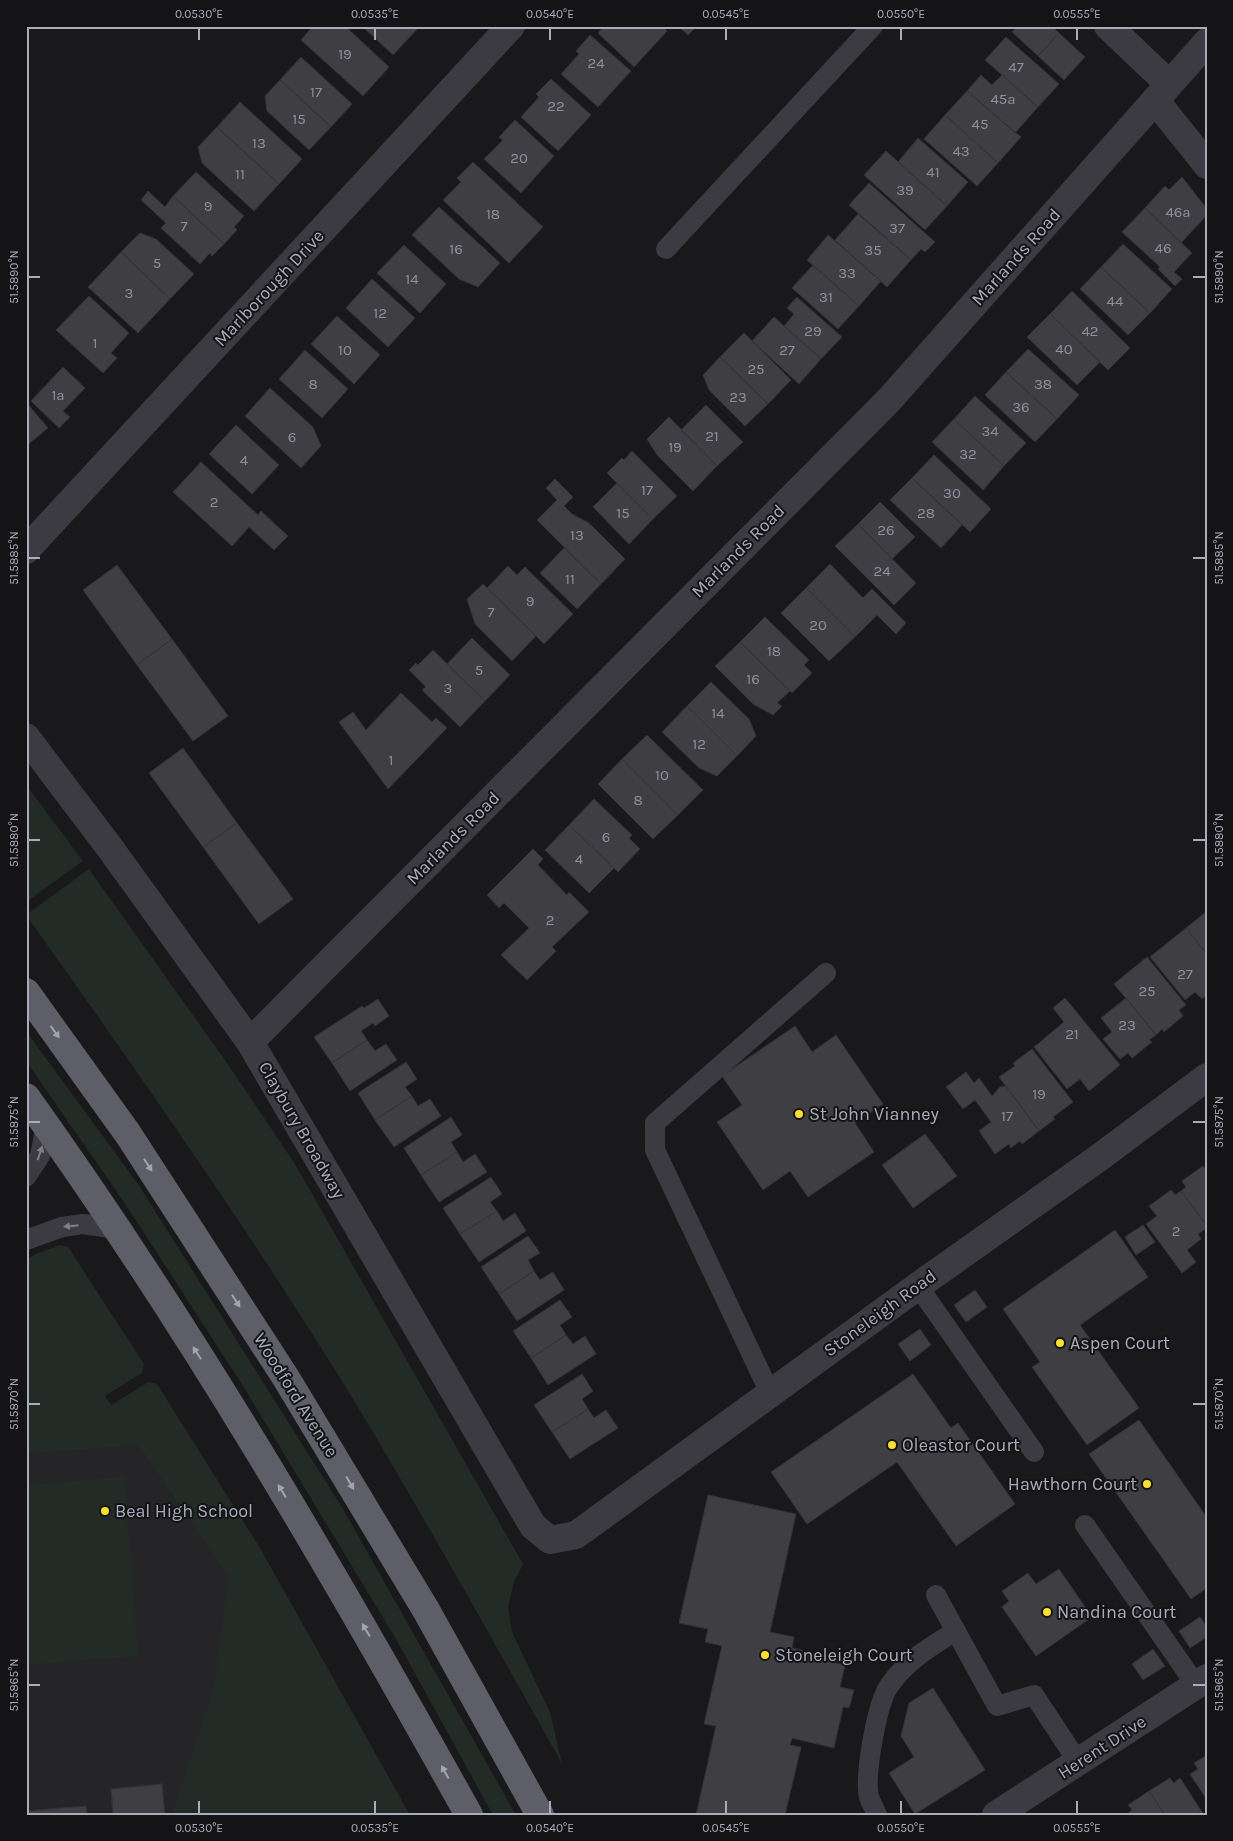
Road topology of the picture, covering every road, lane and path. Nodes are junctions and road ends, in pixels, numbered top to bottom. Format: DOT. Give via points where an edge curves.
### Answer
graph roads {
  1 [pos="511,26"];
  2 [pos="873,26"];
  3 [pos="1108,26"];
  4 [pos="1207,42"];
  5 [pos="1162,92"];
  6 [pos="1207,165"];
  7 [pos="666,249"];
  8 [pos="26,550"];
  9 [pos="26,736"];
  10 [pos="826,973"];
  11 [pos="26,992"];
  12 [pos="250,1042"];
  13 [pos="1207,1077"];
  14 [pos="26,1097"];
  15 [pos="46,1125"];
  16 [pos="26,1177"];
  17 [pos="117,1229"];
  18 [pos="26,1240"];
  19 [pos="918,1286"];
  20 [pos="770,1393"];
  21 [pos="1034,1452"];
  22 [pos="1085,1525"];
  23 [pos="550,1540"];
  24 [pos="936,1595"];
  25 [pos="956,1631"];
  26 [pos="1201,1682"];
  27 [pos="1078,1762"];
  28 [pos="469,1815"];
  29 [pos="540,1815"];
  30 [pos="877,1815"];
  31 [pos="996,1815"];
  1 -- 8 [label="street, Marlborough Drive"];
  2 -- 7 [label="lane"];
  3 -- 5 [label="street"];
  4 -- 5 [label="street, Marlands Road"];
  5 -- 6 [label="street"];
  5 -- 12 [label="street, Marlands Road" via="889,400"];
  9 -- 12 [label="street, Claybury Broadway"];
  10 -- 20 [label="lane" via="655,1124 655,1150"];
  11 -- 29 [label="highway, Woodford Avenue, one-way" via="128,1134 286,1378 426,1610"];
  12 -- 23 [label="street, Claybury Broadway" via="533,1526"];
  13 -- 19 [label="street, Stoneleigh Road"];
  14 -- 15 [label="highway"];
  16 -- 15 [label="lane, one-way" via="40,1156"];
  15 -- 17 [label="highway"];
  17 -- 18 [label="lane, one-way" via="83,1224 62,1227"];
  28 -- 17 [label="highway, one-way" via="372,1641 234,1411"];
  19 -- 20 [label="street, Stoneleigh Road"];
  19 -- 21 [label="lane"];
  20 -- 23 [label="street, Stoneleigh Road" via="576,1535"];
  22 -- 26 [label="lane"];
  24 -- 25 [label="lane"];
  25 -- 27 [label="lane" via="997,1706 1034,1695"];
  25 -- 30 [label="lane" via="918,1654 888,1686 876,1723 868,1773 869,1797"];
  26 -- 27 [label="street, Herent Drive"];
  27 -- 31 [label="street, Herent Drive"];
}
